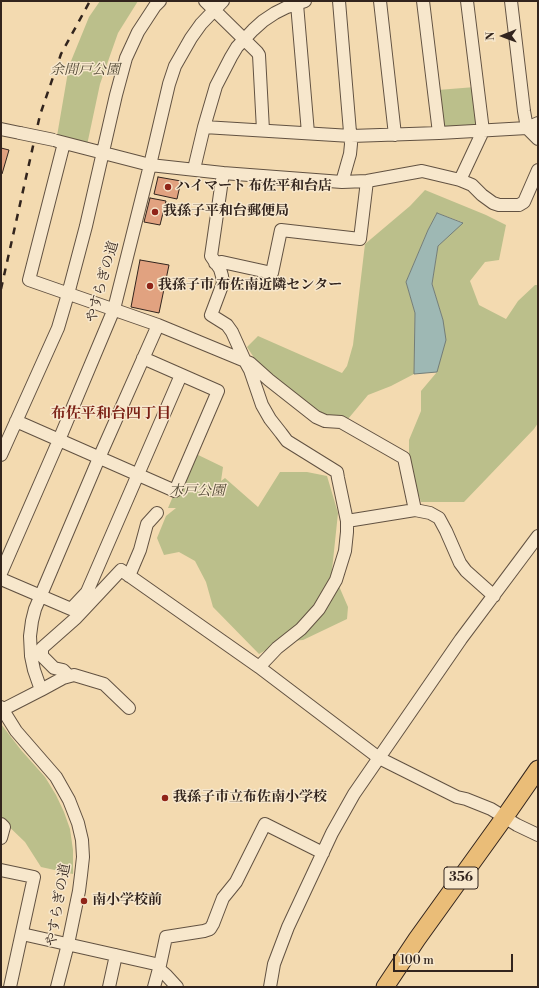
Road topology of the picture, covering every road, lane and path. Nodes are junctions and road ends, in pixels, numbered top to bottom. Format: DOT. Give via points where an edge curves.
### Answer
graph roads {
  1 [pos="160,1"];
  2 [pos="205,1"];
  3 [pos="224,1"];
  4 [pos="339,1"];
  5 [pos="380,1"];
  6 [pos="423,1"];
  7 [pos="467,1"];
  8 [pos="511,1"];
  9 [pos="301,2"];
  10 [pos="214,10"];
  11 [pos="244,40"];
  12 [pos="533,125"];
  13 [pos="204,126"];
  14 [pos="1,129"];
  15 [pos="263,130"];
  16 [pos="483,130"];
  17 [pos="439,133"];
  18 [pos="308,134"];
  19 [pos="395,135"];
  20 [pos="351,136"];
  21 [pos="538,138"];
  22 [pos="59,142"];
  23 [pos="104,153"];
  24 [pos="150,165"];
  25 [pos="194,169"];
  26 [pos="538,170"];
  27 [pos="223,173"];
  28 [pos="460,180"];
  29 [pos="367,181"];
  30 [pos="342,182"];
  31 [pos="216,263"];
  32 [pos="68,294"];
  33 [pos="114,309"];
  34 [pos="158,325"];
  35 [pos="143,358"];
  36 [pos="245,360"];
  37 [pos="181,375"];
  38 [pos="16,421"];
  39 [pos="59,440"];
  40 [pos="1,455"];
  41 [pos="99,458"];
  42 [pos="137,475"];
  43 [pos="415,510"];
  44 [pos="157,513"];
  45 [pos="347,520"];
  46 [pos="538,536"];
  47 [pos="1,573"];
  48 [pos="129,576"];
  49 [pos="1,579"];
  50 [pos="40,596"];
  51 [pos="494,596"];
  52 [pos="259,667"];
  53 [pos="69,676"];
  54 [pos="41,690"];
  55 [pos="129,708"];
  56 [pos="2,709"];
  57 [pos="379,758"];
  58 [pos="538,769"];
  59 [pos="504,818"];
  60 [pos="1,824"];
  61 [pos="538,835"];
  62 [pos="1,838"];
  63 [pos="323,853"];
  64 [pos="1,870"];
  65 [pos="22,934"];
  66 [pos="68,944"];
  67 [pos="116,955"];
  68 [pos="159,967"];
  69 [pos="10,987"];
  70 [pos="57,987"];
  71 [pos="109,987"];
  72 [pos="154,987"];
  73 [pos="177,987"];
  74 [pos="270,987"];
  75 [pos="385,987"];
  1 -- 23 [label="street" via="138,32 126,58"];
  2 -- 10 [label="street"];
  3 -- 10 [label="street, やすらぎの道"];
  4 -- 20 [label="street"];
  5 -- 19 [label="street"];
  6 -- 17 [label="street"];
  7 -- 16 [label="street"];
  8 -- 12 [label="street" via="524,111"];
  9 -- 11 [label="street" via="263,21"];
  9 -- 18 [label="street"];
  10 -- 11 [label="street"];
  10 -- 24 [label="street, やすらぎの道" via="191,38 175,66"];
  11 -- 13 [label="street" via="237,47 216,86"];
  11 -- 15 [label="street" via="259,55"];
  12 -- 16 [label="street"];
  12 -- 21 [label="street"];
  13 -- 15 [label="street"];
  13 -- 25 [label="street"];
  14 -- 22 [label="street, bridge"];
  15 -- 18 [label="street"];
  16 -- 17 [label="street"];
  16 -- 28 [label="street"];
  17 -- 19 [label="street"];
  18 -- 20 [label="street"];
  19 -- 20 [label="street"];
  20 -- 30 [label="street" via="350,154"];
  22 -- 23 [label="street"];
  22 -- 32 [label="street" via="29,280"];
  23 -- 24 [label="street"];
  23 -- 32 [label="street"];
  24 -- 25 [label="street"];
  24 -- 33 [label="street, やすらぎの道"];
  25 -- 27 [label="street"];
  26 -- 28 [label="street" via="524,202 519,205 493,203 472,185"];
  27 -- 30 [label="street"];
  27 -- 31 [label="street" via="211,256"];
  28 -- 29 [label="street" via="422,171"];
  29 -- 30 [label="street"];
  29 -- 31 [label="street" via="360,239 281,230 272,273 222,262"];
  31 -- 36 [label="street" via="223,283 211,316 227,325"];
  32 -- 33 [label="street"];
  32 -- 38 [label="street" via="58,328"];
  33 -- 34 [label="street"];
  33 -- 39 [label="street, やすらぎの道"];
  34 -- 35 [label="street"];
  34 -- 36 [label="street"];
  35 -- 37 [label="street"];
  35 -- 41 [label="street"];
  36 -- 43 [label="street" via="316,417 325,421 341,422 404,458"];
  36 -- 45 [label="street" via="262,405 287,441 337,472"];
  37 -- 42 [label="street"];
  37 -- 42 [label="street" via="218,391 175,491"];
  38 -- 39 [label="street"];
  38 -- 40 [label="street"];
  39 -- 41 [label="street"];
  39 -- 47 [label="street, やすらぎの道"];
  41 -- 42 [label="street"];
  41 -- 50 [label="street"];
  42 -- 50 [label="street" via="87,592 71,610"];
  43 -- 45 [label="street"];
  43 -- 51 [label="street" via="439,518 460,563"];
  44 -- 48 [label="street" via="147,524"];
  45 -- 52 [label="street" via="345,551 336,580 319,609"];
  46 -- 51 [label="street"];
  48 -- 52 [label="street"];
  48 -- 53 [label="street" via="121,570 76,618 42,648 42,656 54,668 63,670"];
  49 -- 50 [label="street"];
  50 -- 54 [label="street" via="30,636 33,663"];
  51 -- 57 [label="street" via="461,639"];
  52 -- 57 [label="street"];
  53 -- 54 [label="street"];
  53 -- 55 [label="street" via="74,675 104,684"];
  54 -- 56 [label="street"];
  56 -- 66 [label="street, やすらぎの道" via="16,731 56,778 69,800 78,823 83,857"];
  57 -- 59 [label="street" via="457,797 491,809"];
  57 -- 63 [label="street" via="354,794"];
  58 -- 59 [label="highway, 356"];
  59 -- 61 [label="street"];
  59 -- 75 [label="highway, 356"];
  60 -- 62 [label="street" via="4,826"];
  63 -- 68 [label="street" via="265,824 210,929 166,937"];
  63 -- 74 [label="street" via="288,927 274,964"];
  64 -- 65 [label="street" via="34,877"];
  65 -- 66 [label="street"];
  65 -- 69 [label="street"];
  66 -- 67 [label="street"];
  66 -- 70 [label="street, やすらぎの道"];
  67 -- 68 [label="street"];
  67 -- 71 [label="street"];
  68 -- 72 [label="street"];
  68 -- 73 [label="street"];
}
